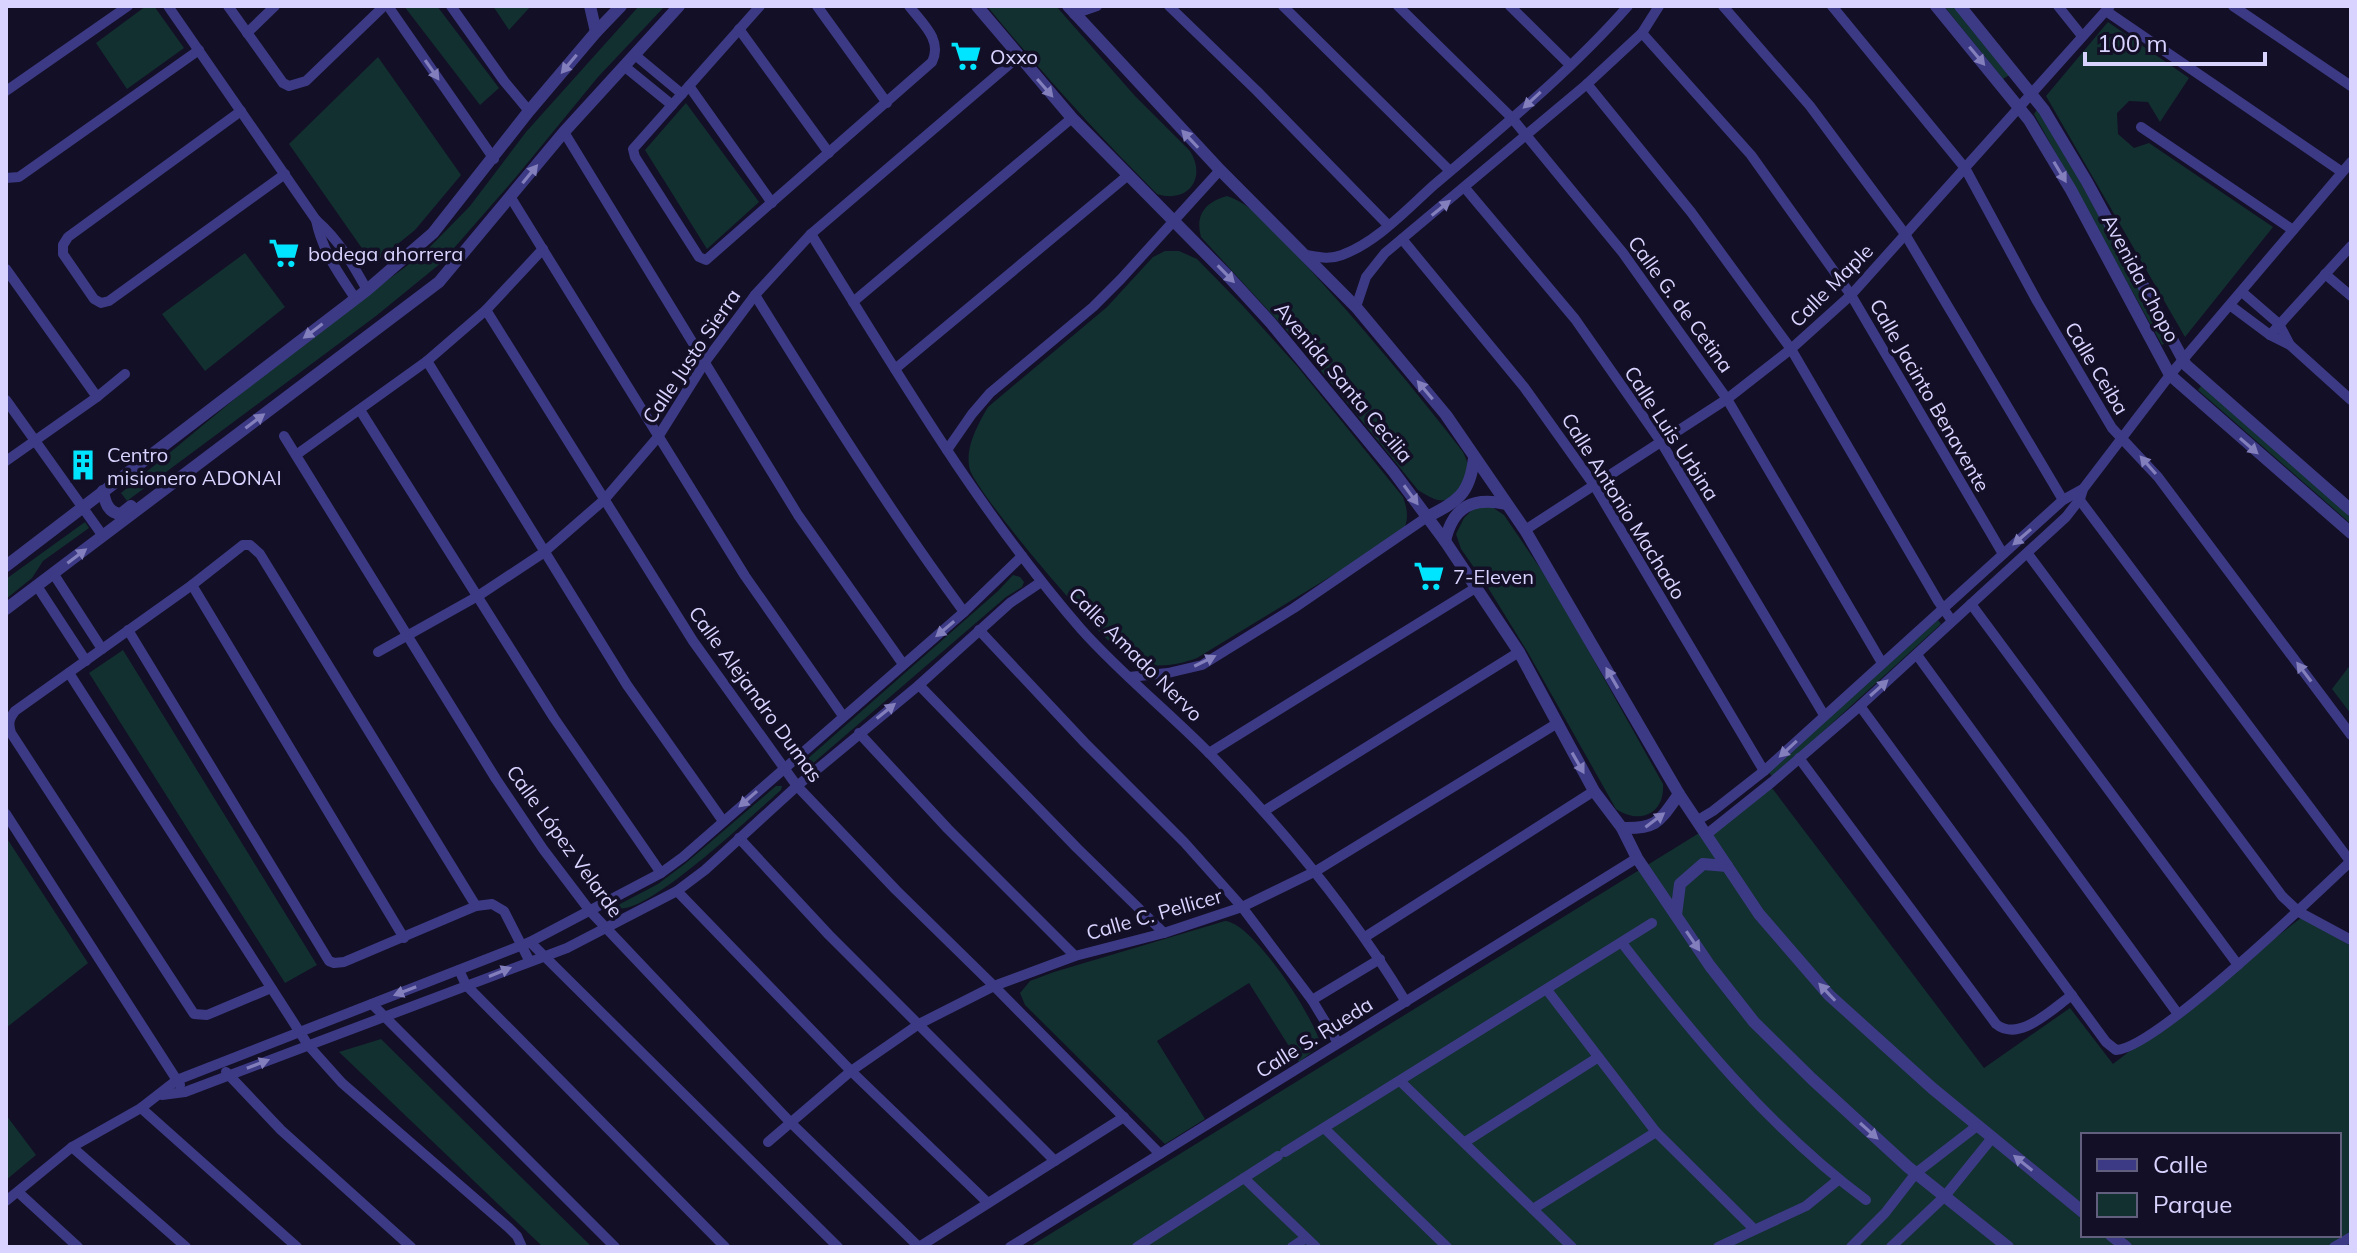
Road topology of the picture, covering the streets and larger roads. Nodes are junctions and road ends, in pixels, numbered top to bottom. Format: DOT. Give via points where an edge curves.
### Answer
graph roads {
  1 [pos="128,6"];
  2 [pos="168,6"];
  3 [pos="228,6"];
  4 [pos="275,6"];
  5 [pos="386,6"];
  6 [pos="451,6"];
  7 [pos="590,6"];
  8 [pos="621,6"];
  9 [pos="679,6"];
  10 [pos="760,6"];
  11 [pos="817,6"];
  12 [pos="909,6"];
  13 [pos="977,6"];
  14 [pos="1097,6"];
  15 [pos="1169,6"];
  16 [pos="1283,6"];
  17 [pos="1398,6"];
  18 [pos="1510,6"];
  19 [pos="1659,6"];
  20 [pos="1723,6"];
  21 [pos="1832,6"];
  22 [pos="1936,6"];
  23 [pos="1960,6"];
  24 [pos="2058,6"];
  25 [pos="2233,6"];
  26 [pos="1622,8"];
  27 [pos="2108,8"];
  28 [pos="1071,10"];
  29 [pos="739,29"];
  30 [pos="596,32"];
  31 [pos="247,33"];
  32 [pos="1642,33"];
  33 [pos="2082,36"];
  34 [pos="199,50"];
  35 [pos="635,55"];
  36 [pos="1018,57"];
  37 [pos="1570,65"];
  38 [pos="624,66"];
  39 [pos="1587,84"];
  40 [pos="2351,86"];
  41 [pos="686,90"];
  42 [pos="6,91"];
  43 [pos="2031,93"];
  44 [pos="887,103"];
  45 [pos="672,105"];
  46 [pos="2018,106"];
  47 [pos="241,111"];
  48 [pos="529,111"];
  49 [pos="1072,118"];
  50 [pos="1512,118"];
  51 [pos="2141,127"];
  52 [pos="564,132"];
  53 [pos="1528,136"];
  54 [pos="829,153"];
  55 [pos="494,159"];
  56 [pos="2351,162"];
  57 [pos="1965,168"];
  58 [pos="1220,170"];
  59 [pos="1450,171"];
  60 [pos="2342,172"];
  61 [pos="285,174"];
  62 [pos="1127,176"];
  63 [pos="10,178"];
  64 [pos="1465,188"];
  65 [pos="511,198"];
  66 [pos="772,203"];
  67 [pos="316,220"];
  68 [pos="1173,222"];
  69 [pos="1388,225"];
  70 [pos="2293,230"];
  71 [pos="811,234"];
  72 [pos="1905,234"];
  73 [pos="1402,239"];
  74 [pos="2351,246"];
  75 [pos="543,249"];
  76 [pos="1306,255"];
  77 [pos="6,269"];
  78 [pos="2325,274"];
  79 [pos="367,290"];
  80 [pos="2242,292"];
  81 [pos="755,295"];
  82 [pos="1851,295"];
  83 [pos="2351,296"];
  84 [pos="355,298"];
  85 [pos="853,302"];
  86 [pos="2231,306"];
  87 [pos="1356,307"];
  88 [pos="486,310"];
  89 [pos="2279,324"];
  90 [pos="2270,335"];
  91 [pos="2290,345"];
  92 [pos="1791,349"];
  93 [pos="2183,360"];
  94 [pos="427,361"];
  95 [pos="705,362"];
  96 [pos="895,369"];
  97 [pos="125,374"];
  98 [pos="2170,375"];
  99 [pos="97,397"];
  100 [pos="1727,399"];
  101 [pos="6,400"];
  102 [pos="2351,400"];
  103 [pos="360,410"];
  104 [pos="284,436"];
  105 [pos="658,437"];
  106 [pos="2121,438"];
  107 [pos="35,442"];
  108 [pos="1661,442"];
  109 [pos="947,450"];
  110 [pos="296,455"];
  111 [pos="1474,458"];
  112 [pos="6,461"];
  113 [pos="194,467"];
  114 [pos="1594,485"];
  115 [pos="103,491"];
  116 [pos="2079,494"];
  117 [pos="604,500"];
  118 [pos="2063,500"];
  119 [pos="1506,504"];
  120 [pos="82,507"];
  121 [pos="2351,510"];
  122 [pos="1427,517"];
  123 [pos="1525,530"];
  124 [pos="2351,533"];
  125 [pos="103,536"];
  126 [pos="1445,541"];
  127 [pos="543,553"];
  128 [pos="2003,554"];
  129 [pos="2028,554"];
  130 [pos="1022,556"];
  131 [pos="6,566"];
  132 [pos="53,573"];
  133 [pos="1041,582"];
  134 [pos="192,585"];
  135 [pos="37,586"];
  136 [pos="1477,587"];
  137 [pos="478,596"];
  138 [pos="1971,604"];
  139 [pos="1942,608"];
  140 [pos="6,609"];
  141 [pos="964,612"];
  142 [pos="1952,621"];
  143 [pos="128,630"];
  144 [pos="979,630"];
  145 [pos="408,635"];
  146 [pos="102,649"];
  147 [pos="378,652"];
  148 [pos="1519,652"];
  149 [pos="1917,655"];
  150 [pos="86,661"];
  151 [pos="1882,663"];
  152 [pos="903,664"];
  153 [pos="69,673"];
  154 [pos="1129,677"];
  155 [pos="919,685"];
  156 [pos="1860,706"];
  157 [pos="1824,715"];
  158 [pos="843,716"];
  159 [pos="1556,724"];
  160 [pos="859,733"];
  161 [pos="2351,735"];
  162 [pos="1209,753"];
  163 [pos="1799,758"];
  164 [pos="783,768"];
  165 [pos="1764,771"];
  166 [pos="797,786"];
  167 [pos="1594,791"];
  168 [pos="1679,794"];
  169 [pos="1264,811"];
  170 [pos="6,814"];
  171 [pos="1698,820"];
  172 [pos="723,821"];
  173 [pos="1622,828"];
  174 [pos="1707,834"];
  175 [pos="739,838"];
  176 [pos="1637,858"];
  177 [pos="2351,861"];
  178 [pos="1727,866"];
  179 [pos="1316,871"];
  180 [pos="661,873"];
  181 [pos="677,891"];
  182 [pos="476,906"];
  183 [pos="1242,907"];
  184 [pos="590,911"];
  185 [pos="2299,912"];
  186 [pos="1676,915"];
  187 [pos="1652,923"];
  188 [pos="604,928"];
  189 [pos="1164,933"];
  190 [pos="1365,937"];
  191 [pos="404,938"];
  192 [pos="2351,940"];
  193 [pos="526,943"];
  194 [pos="1622,943"];
  195 [pos="542,956"];
  196 [pos="1075,956"];
  197 [pos="1380,959"];
  198 [pos="529,960"];
  199 [pos="2238,965"];
  200 [pos="459,970"];
  201 [pos="466,985"];
  202 [pos="994,986"];
  203 [pos="269,989"];
  204 [pos="1547,990"];
  205 [pos="2072,995"];
  206 [pos="1312,1000"];
  207 [pos="1406,1002"];
  208 [pos="372,1004"];
  209 [pos="2178,1014"];
  210 [pos="384,1018"];
  211 [pos="919,1024"];
  212 [pos="299,1033"];
  213 [pos="1338,1043"];
  214 [pos="308,1045"];
  215 [pos="1597,1058"];
  216 [pos="220,1064"];
  217 [pos="851,1071"];
  218 [pos="229,1075"];
  219 [pos="177,1080"];
  220 [pos="1400,1081"];
  221 [pos="185,1092"];
  222 [pos="162,1095"];
  223 [pos="141,1108"];
  224 [pos="1124,1117"];
  225 [pos="790,1122"];
  226 [pos="1977,1126"];
  227 [pos="1324,1128"];
  228 [pos="1656,1132"];
  229 [pos="1992,1138"];
  230 [pos="768,1142"];
  231 [pos="1465,1142"];
  232 [pos="72,1147"];
  233 [pos="1160,1154"];
  234 [pos="1055,1161"];
  235 [pos="1916,1173"];
  236 [pos="1244,1178"];
  237 [pos="1838,1180"];
  238 [pos="18,1192"];
  239 [pos="1945,1196"];
  240 [pos="1866,1200"];
  241 [pos="6,1201"];
  242 [pos="988,1203"];
  243 [pos="1533,1209"];
  244 [pos="2081,1210"];
  245 [pos="1754,1229"];
  246 [pos="2351,1237"];
  247 [pos="1306,1238"];
  248 [pos="78,1247"];
  249 [pos="186,1247"];
  250 [pos="297,1247"];
  251 [pos="411,1247"];
  252 [pos="522,1247"];
  253 [pos="615,1247"];
  254 [pos="725,1247"];
  255 [pos="838,1247"];
  256 [pos="919,1247"];
  257 [pos="1010,1247"];
  258 [pos="1137,1247"];
  259 [pos="1292,1247"];
  260 [pos="1316,1247"];
  261 [pos="1447,1247"];
  262 [pos="1572,1247"];
  263 [pos="1718,1247"];
  264 [pos="1851,1247"];
  265 [pos="1891,1247"];
  266 [pos="2008,1247"];
  267 [pos="2334,1247"];
  1 -- 42 [label="street"];
  2 -- 34 [label="street"];
  3 -- 31 [label="street"];
  4 -- 31 [label="street"];
  5 -- 31 [label="street" via="296,86 283,83"];
  5 -- 55 [label="street, one-way"];
  6 -- 48 [label="street"];
  7 -- 30 [label="street"];
  8 -- 30 [label="street"];
  9 -- 35 [label="street"];
  10 -- 29 [label="street"];
  11 -- 44 [label="street"];
  12 -- 44 [label="street" via="934,41 934,58"];
  13 -- 36 [label="street, Avenida Santa Cecilia"];
  14 -- 28 [label="street"];
  15 -- 69 [label="street"];
  16 -- 59 [label="street"];
  17 -- 50 [label="street, Calle G. de Cetina"];
  18 -- 37 [label="street"];
  19 -- 32 [label="street"];
  20 -- 72 [label="street" via="1810,106"];
  21 -- 57 [label="street, Calle Ceiba"];
  22 -- 46 [label="street, Avenida Chopo, one-way"];
  23 -- 43 [label="street, Avenida Chopo"];
  24 -- 33 [label="street"];
  25 -- 40 [label="street"];
  26 -- 37 [label="street"];
  27 -- 33 [label="street, Calle Maple"];
  27 -- 60 [label="street"];
  58 -- 28 [label="street, one-way"];
  29 -- 41 [label="street"];
  29 -- 54 [label="street"];
  30 -- 48 [label="street, one-way"];
  32 -- 39 [label="street"];
  32 -- 82 [label="street, Calle Jacinto Benavente" via="1751,155"];
  33 -- 43 [label="street, Calle Maple"];
  34 -- 47 [label="street"];
  34 -- 63 [label="street"];
  35 -- 38 [label="street"];
  35 -- 41 [label="street"];
  36 -- 49 [label="street, Avenida Santa Cecilia, one-way"];
  36 -- 71 [label="street, Calle Justo Sierra"];
  37 -- 50 [label="street, one-way"];
  38 -- 45 [label="street"];
  38 -- 52 [label="street"];
  39 -- 53 [label="street"];
  39 -- 92 [label="street" via="1691,212"];
  41 -- 45 [label="street"];
  41 -- 66 [label="street"];
  43 -- 46 [label="street, Calle Maple"];
  43 -- 93 [label="street, Avenida Chopo" via="2087,182"];
  44 -- 54 [label="street"];
  45 -- 66 [label="street" via="633,149 699,257 706,260"];
  46 -- 57 [label="street, Calle Maple"];
  46 -- 98 [label="street, Avenida Chopo, one-way" via="2071,190"];
  47 -- 61 [label="street"];
  47 -- 61 [label="street" via="68,237 63,254 94,299 109,301"];
  48 -- 55 [label="street"];
  49 -- 62 [label="street, Avenida Santa Cecilia"];
  49 -- 85 [label="street"];
  50 -- 53 [label="street, Calle G. de Cetina"];
  50 -- 59 [label="street"];
  51 -- 70 [label="street"];
  65 -- 52 [label="street, one-way"];
  52 -- 95 [label="street"];
  53 -- 64 [label="street"];
  53 -- 100 [label="street, Calle G. de Cetina" via="1623,253"];
  54 -- 66 [label="street"];
  55 -- 79 [label="street" via="433,233"];
  56 -- 60 [label="street"];
  57 -- 72 [label="street, Calle Maple"];
  57 -- 106 [label="street, Calle Ceiba" via="2037,301"];
  58 -- 68 [label="street"];
  58 -- 76 [label="street"];
  59 -- 69 [label="street"];
  60 -- 70 [label="street"];
  61 -- 67 [label="street"];
  62 -- 68 [label="street, Avenida Santa Cecilia"];
  62 -- 96 [label="street"];
  73 -- 64 [label="street, one-way"];
  64 -- 108 [label="street, Calle Luis Urbina" via="1575,319"];
  65 -- 75 [label="street"];
  113 -- 65 [label="street, one-way" via="439,282"];
  67 -- 79 [label="street" via="348,255"];
  67 -- 84 [label="street" via="333,267"];
  68 -- 109 [label="street" via="1093,307 990,393"];
  68 -- 122 [label="street, Avenida Santa Cecilia, one-way" via="1271,323"];
  69 -- 76 [label="street" via="1340,256"];
  70 -- 80 [label="street"];
  71 -- 81 [label="street, Calle Justo Sierra"];
  71 -- 85 [label="street, Calle Amado Nervo"];
  72 -- 82 [label="street, Calle Maple"];
  72 -- 118 [label="street"];
  73 -- 87 [label="street" via="1374,264"];
  73 -- 114 [label="street, Calle Antonio Machado" via="1505,363"];
  74 -- 78 [label="street"];
  75 -- 88 [label="street"];
  75 -- 105 [label="street"];
  76 -- 87 [label="street"];
  77 -- 99 [label="street"];
  78 -- 83 [label="street"];
  78 -- 89 [label="street"];
  79 -- 84 [label="street"];
  80 -- 86 [label="street"];
  80 -- 89 [label="street"];
  81 -- 95 [label="street, Calle Justo Sierra"];
  81 -- 141 [label="street" via="864,469"];
  82 -- 92 [label="street, Calle Maple"];
  82 -- 128 [label="street, Calle Jacinto Benavente"];
  84 -- 115 [label="street, one-way"];
  85 -- 96 [label="street, Calle Amado Nervo"];
  86 -- 90 [label="street"];
  86 -- 93 [label="street"];
  111 -- 87 [label="street, one-way" via="1446,415"];
  88 -- 94 [label="street"];
  88 -- 117 [label="street, Calle Alejandro Dumas"];
  89 -- 90 [label="street"];
  89 -- 91 [label="street"];
  90 -- 91 [label="street"];
  91 -- 102 [label="street"];
  92 -- 100 [label="street, Calle Maple"];
  92 -- 139 [label="street"];
  93 -- 98 [label="street"];
  93 -- 121 [label="street, Avenida Chopo"];
  94 -- 103 [label="street"];
  94 -- 127 [label="street"];
  95 -- 105 [label="street, Calle Justo Sierra"];
  95 -- 152 [label="street" via="798,515"];
  96 -- 109 [label="street, Calle Amado Nervo"];
  97 -- 99 [label="street"];
  98 -- 106 [label="street"];
  98 -- 124 [label="street, Avenida Chopo, one-way"];
  99 -- 107 [label="street"];
  100 -- 108 [label="street, Calle Maple"];
  100 -- 151 [label="street, Calle G. de Cetina"];
  101 -- 107 [label="street"];
  103 -- 110 [label="street"];
  103 -- 137 [label="street"];
  104 -- 110 [label="street, Calle López Velarde"];
  105 -- 117 [label="street, Calle Justo Sierra"];
  105 -- 158 [label="street" via="745,576"];
  106 -- 116 [label="street"];
  161 -- 106 [label="street, Calle Ceiba, one-way" via="2158,477"];
  107 -- 112 [label="street"];
  107 -- 120 [label="street"];
  108 -- 114 [label="street, Calle Maple"];
  108 -- 157 [label="street, Calle Luis Urbina"];
  109 -- 130 [label="street, Calle Amado Nervo"];
  110 -- 145 [label="street, Calle López Velarde"];
  111 -- 119 [label="street"];
  111 -- 122 [label="street" via="1465,492"];
  113 -- 115 [label="street" via="167,479 121,514 110,510"];
  113 -- 125 [label="street"];
  114 -- 123 [label="street, Calle Maple"];
  114 -- 165 [label="street, Calle Antonio Machado"];
  115 -- 120 [label="street"];
  116 -- 118 [label="street"];
  116 -- 129 [label="street" via="2066,517"];
  116 -- 177 [label="street"];
  117 -- 127 [label="street, Calle Justo Sierra"];
  117 -- 164 [label="street, Calle Alejandro Dumas" via="693,641"];
  118 -- 128 [label="street, one-way"];
  119 -- 123 [label="street"];
  119 -- 126 [label="street" via="1484,500 1467,506"];
  120 -- 125 [label="street"];
  120 -- 131 [label="street"];
  122 -- 126 [label="street, Avenida Santa Cecilia"];
  154 -- 122 [label="street, one-way" via="1202,665"];
  168 -- 123 [label="street, one-way"];
  132 -- 125 [label="street, one-way"];
  126 -- 136 [label="street, Avenida Santa Cecilia"];
  127 -- 137 [label="street, Calle Justo Sierra"];
  127 -- 172 [label="street"];
  128 -- 139 [label="street"];
  129 -- 138 [label="street"];
  129 -- 185 [label="street"];
  130 -- 133 [label="street, Calle Amado Nervo"];
  130 -- 141 [label="street"];
  132 -- 135 [label="street"];
  132 -- 146 [label="street"];
  133 -- 144 [label="street"];
  133 -- 154 [label="street, Calle Amado Nervo"];
  134 -- 143 [label="street"];
  134 -- 182 [label="street" via="243,545 260,554"];
  134 -- 191 [label="street"];
  135 -- 140 [label="street"];
  135 -- 150 [label="street"];
  136 -- 148 [label="street, Avenida Santa Cecilia"];
  136 -- 162 [label="street"];
  137 -- 145 [label="street, Calle Justo Sierra"];
  137 -- 180 [label="street"];
  138 -- 142 [label="street"];
  138 -- 199 [label="street"];
  139 -- 142 [label="street"];
  139 -- 151 [label="street"];
  141 -- 152 [label="street, one-way"];
  142 -- 149 [label="street"];
  143 -- 146 [label="street"];
  143 -- 191 [label="street" via="323,953 334,963"];
  144 -- 155 [label="street"];
  144 -- 183 [label="street"];
  145 -- 147 [label="street, Calle Justo Sierra"];
  145 -- 184 [label="street, Calle López Velarde" via="496,779"];
  146 -- 150 [label="street"];
  148 -- 159 [label="street, Avenida Santa Cecilia"];
  148 -- 169 [label="street"];
  156 -- 149 [label="street, one-way"];
  149 -- 209 [label="street"];
  150 -- 153 [label="street"];
  151 -- 157 [label="street"];
  152 -- 158 [label="street"];
  153 -- 203 [label="street"];
  153 -- 203 [label="street" via="15,711 11,733 194,1014 207,1015"];
  154 -- 162 [label="street, Calle Amado Nervo"];
  160 -- 155 [label="street, one-way"];
  155 -- 189 [label="street"];
  156 -- 163 [label="street"];
  156 -- 205 [label="street"];
  157 -- 165 [label="street, one-way"];
  158 -- 164 [label="street"];
  159 -- 167 [label="street, Avenida Santa Cecilia, one-way"];
  159 -- 179 [label="street, Calle C. Pellicer"];
  160 -- 166 [label="street"];
  160 -- 196 [label="street"];
  162 -- 169 [label="street, Calle Amado Nervo"];
  163 -- 174 [label="street"];
  163 -- 205 [label="street" via="1990,1017 2007,1032 2025,1027"];
  164 -- 166 [label="street, Calle Alejandro Dumas"];
  164 -- 172 [label="street, one-way"];
  165 -- 171 [label="street"];
  166 -- 175 [label="street"];
  166 -- 202 [label="street, Calle Alejandro Dumas"];
  167 -- 173 [label="street, Avenida Santa Cecilia"];
  167 -- 190 [label="street"];
  168 -- 171 [label="street"];
  173 -- 168 [label="street, one-way" via="1647,829"];
  169 -- 179 [label="street, Calle Amado Nervo"];
  170 -- 219 [label="street"];
  171 -- 174 [label="street"];
  172 -- 180 [label="street"];
  173 -- 176 [label="street, Avenida Santa Cecilia"];
  174 -- 178 [label="street"];
  175 -- 181 [label="street"];
  175 -- 211 [label="street"];
  176 -- 186 [label="street, Avenida Santa Cecilia"];
  176 -- 207 [label="street, Calle S. Rueda"];
  177 -- 185 [label="street"];
  178 -- 186 [label="street" via="1703,864 1680,884"];
  226 -- 178 [label="street, one-way" via="1829,995 1759,914"];
  179 -- 183 [label="street, Calle C. Pellicer"];
  179 -- 190 [label="street, Calle Amado Nervo"];
  180 -- 184 [label="street"];
  181 -- 188 [label="street"];
  181 -- 217 [label="street"];
  182 -- 191 [label="street"];
  182 -- 193 [label="street" via="499,906"];
  183 -- 189 [label="street, Calle C. Pellicer"];
  183 -- 206 [label="street"];
  184 -- 188 [label="street, Calle López Velarde"];
  184 -- 193 [label="street"];
  185 -- 192 [label="street"];
  185 -- 199 [label="street"];
  186 -- 235 [label="street, Avenida Santa Cecilia, one-way" via="1754,1022"];
  187 -- 194 [label="street"];
  188 -- 195 [label="street"];
  188 -- 225 [label="street, Calle López Velarde"];
  189 -- 196 [label="street, Calle C. Pellicer"];
  190 -- 197 [label="street, Calle Amado Nervo"];
  193 -- 195 [label="street"];
  193 -- 198 [label="street"];
  193 -- 200 [label="street"];
  194 -- 204 [label="street"];
  194 -- 237 [label="street" via="1742,1087"];
  195 -- 198 [label="street"];
  195 -- 255 [label="street"];
  196 -- 202 [label="street, Calle C. Pellicer"];
  197 -- 206 [label="street"];
  197 -- 207 [label="street, Calle Amado Nervo"];
  201 -- 198 [label="street, one-way"];
  199 -- 209 [label="street"];
  200 -- 201 [label="street"];
  200 -- 208 [label="street, one-way"];
  201 -- 210 [label="street"];
  201 -- 254 [label="street"];
  202 -- 211 [label="street, Calle C. Pellicer"];
  202 -- 224 [label="street, Calle Alejandro Dumas"];
  203 -- 212 [label="street"];
  204 -- 215 [label="street"];
  204 -- 220 [label="street"];
  205 -- 209 [label="street" via="2106,1042 2120,1050"];
  206 -- 213 [label="street"];
  207 -- 213 [label="street, Calle S. Rueda"];
  208 -- 210 [label="street"];
  208 -- 212 [label="street"];
  210 -- 214 [label="street"];
  210 -- 253 [label="street"];
  211 -- 217 [label="street, Calle C. Pellicer"];
  211 -- 234 [label="street"];
  212 -- 214 [label="street"];
  212 -- 216 [label="street"];
  213 -- 233 [label="street, Calle S. Rueda"];
  218 -- 214 [label="street, one-way"];
  214 -- 252 [label="street" via="342,1083 509,1228"];
  215 -- 228 [label="street"];
  215 -- 231 [label="street"];
  216 -- 218 [label="street"];
  216 -- 219 [label="street"];
  217 -- 225 [label="street, Calle C. Pellicer"];
  217 -- 242 [label="street"];
  218 -- 221 [label="street"];
  218 -- 251 [label="street" via="281,1130"];
  219 -- 221 [label="street"];
  219 -- 222 [label="street"];
  220 -- 227 [label="street"];
  220 -- 231 [label="street"];
  221 -- 222 [label="street"];
  222 -- 223 [label="street"];
  223 -- 232 [label="street"];
  223 -- 250 [label="street"];
  224 -- 233 [label="street, Calle Alejandro Dumas"];
  224 -- 234 [label="street"];
  225 -- 230 [label="street, Calle C. Pellicer"];
  225 -- 256 [label="street, Calle López Velarde"];
  226 -- 229 [label="street"];
  226 -- 235 [label="street"];
  227 -- 236 [label="street"];
  227 -- 261 [label="street"];
  228 -- 243 [label="street"];
  228 -- 245 [label="street"];
  229 -- 239 [label="street"];
  244 -- 229 [label="street, one-way"];
  231 -- 243 [label="street"];
  232 -- 238 [label="street"];
  232 -- 249 [label="street"];
  233 -- 257 [label="street, Calle S. Rueda"];
  234 -- 242 [label="street"];
  235 -- 239 [label="street, Avenida Santa Cecilia"];
  235 -- 264 [label="street"];
  236 -- 247 [label="street"];
  236 -- 258 [label="street"];
  237 -- 240 [label="street"];
  237 -- 245 [label="street" via="1806,1206"];
  238 -- 241 [label="street"];
  238 -- 248 [label="street"];
  239 -- 265 [label="street"];
  239 -- 266 [label="street, Avenida Santa Cecilia"];
  242 -- 256 [label="street"];
  243 -- 262 [label="street"];
  245 -- 263 [label="street"];
  246 -- 267 [label="street"];
  247 -- 259 [label="street"];
  247 -- 260 [label="street"];
}
